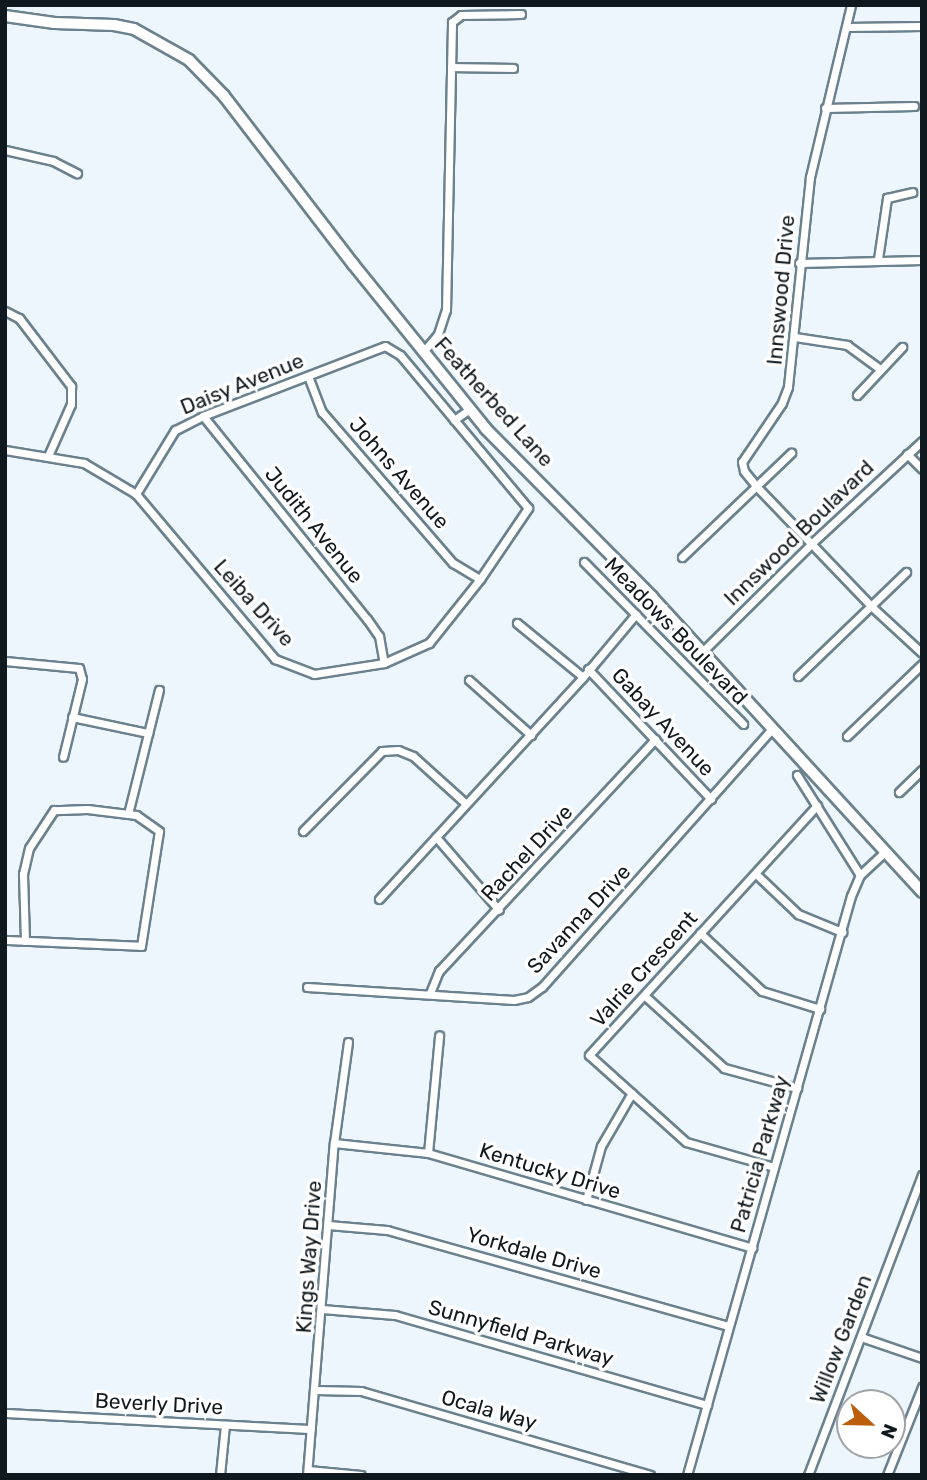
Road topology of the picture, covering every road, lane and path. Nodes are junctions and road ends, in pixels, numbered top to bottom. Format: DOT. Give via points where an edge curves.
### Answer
graph roads {
  1 [pos="851,5"];
  2 [pos="521,14"];
  3 [pos="5,16"];
  4 [pos="922,26"];
  5 [pos="847,27"];
  6 [pos="451,67"];
  7 [pos="513,68"];
  8 [pos="914,106"];
  9 [pos="825,108"];
  10 [pos="5,149"];
  11 [pos="77,173"];
  12 [pos="912,192"];
  13 [pos="878,260"];
  14 [pos="922,260"];
  15 [pos="799,263"];
  16 [pos="5,311"];
  17 [pos="795,337"];
  18 [pos="902,347"];
  19 [pos="423,352"];
  20 [pos="880,369"];
  21 [pos="308,376"];
  22 [pos="857,395"];
  23 [pos="470,409"];
  24 [pos="203,416"];
  25 [pos="454,420"];
  26 [pos="922,441"];
  27 [pos="5,450"];
  28 [pos="791,453"];
  29 [pos="907,454"];
  30 [pos="48,456"];
  31 [pos="922,469"];
  32 [pos="757,486"];
  33 [pos="136,494"];
  34 [pos="812,542"];
  35 [pos="682,557"];
  36 [pos="584,562"];
  37 [pos="906,572"];
  38 [pos="480,579"];
  39 [pos="871,606"];
  40 [pos="636,614"];
  41 [pos="517,623"];
  42 [pos="702,652"];
  43 [pos="922,653"];
  44 [pos="5,661"];
  45 [pos="384,663"];
  46 [pos="922,664"];
  47 [pos="589,669"];
  48 [pos="798,676"];
  49 [pos="583,677"];
  50 [pos="468,680"];
  51 [pos="159,690"];
  52 [pos="72,717"];
  53 [pos="743,724"];
  54 [pos="772,729"];
  55 [pos="148,733"];
  56 [pos="531,735"];
  57 [pos="847,736"];
  58 [pos="655,739"];
  59 [pos="63,757"];
  60 [pos="922,770"];
  61 [pos="797,775"];
  62 [pos="899,792"];
  63 [pos="711,799"];
  64 [pos="465,803"];
  65 [pos="817,805"];
  66 [pos="128,814"];
  67 [pos="303,831"];
  68 [pos="436,837"];
  69 [pos="884,853"];
  70 [pos="757,875"];
  71 [pos="860,875"];
  72 [pos="922,892"];
  73 [pos="379,899"];
  74 [pos="499,909"];
  75 [pos="842,932"];
  76 [pos="701,933"];
  77 [pos="5,940"];
  78 [pos="25,941"];
  79 [pos="307,987"];
  80 [pos="430,993"];
  81 [pos="645,996"];
  82 [pos="820,1009"];
  83 [pos="439,1036"];
  84 [pos="348,1042"];
  85 [pos="797,1088"];
  86 [pos="632,1093"];
  87 [pos="334,1143"];
  88 [pos="428,1153"];
  89 [pos="774,1167"];
  90 [pos="922,1175"];
  91 [pos="586,1200"];
  92 [pos="328,1226"];
  93 [pos="752,1248"];
  94 [pos="322,1309"];
  95 [pos="729,1326"];
  96 [pos="861,1337"];
  97 [pos="922,1358"];
  98 [pos="922,1387"];
  99 [pos="316,1390"];
  100 [pos="707,1405"];
  101 [pos="5,1413"];
  102 [pos="225,1425"];
  103 [pos="311,1429"];
  104 [pos="307,1472"];
  105 [pos="220,1475"];
  106 [pos="361,1475"];
  107 [pos="650,1475"];
  108 [pos="687,1475"];
  109 [pos="807,1475"];
  110 [pos="887,1475"];
  1 -- 5 [label="street, Innswood Drive"];
  2 -- 6 [label="street" via="456,16"];
  3 -- 19 [label="main road, Featherbed Lane" via="114,25 153,37 189,60 224,96"];
  4 -- 5 [label="street"];
  5 -- 9 [label="street, Innswood Drive"];
  6 -- 7 [label="street"];
  6 -- 19 [label="street" via="446,310 438,334"];
  8 -- 9 [label="street"];
  9 -- 15 [label="street, Innswood Drive"];
  10 -- 11 [label="street"];
  12 -- 13 [label="street" via="887,198"];
  13 -- 14 [label="street"];
  13 -- 15 [label="street"];
  15 -- 17 [label="street, Innswood Drive"];
  16 -- 30 [label="street" via="19,318 71,386 71,404"];
  17 -- 20 [label="street" via="847,345"];
  17 -- 32 [label="street, Innswood Drive" via="782,402 742,462"];
  18 -- 20 [label="street"];
  19 -- 23 [label="main road, Featherbed Lane"];
  20 -- 22 [label="street"];
  21 -- 24 [label="street, Daisy Avenue"];
  21 -- 25 [label="street, Daisy Avenue" via="385,346"];
  21 -- 38 [label="street, Johns Avenue" via="322,412 453,563"];
  23 -- 25 [label="street"];
  23 -- 42 [label="main road, Featherbed Lane"];
  24 -- 33 [label="street, Daisy Avenue" via="175,430"];
  24 -- 45 [label="street, Judith Avenue" via="367,618 379,636"];
  25 -- 38 [label="street, Leiba Drive" via="528,508"];
  26 -- 29 [label="street, Innswood Boulavard"];
  27 -- 30 [label="street, Leiba Drive"];
  28 -- 32 [label="street"];
  29 -- 31 [label="street"];
  29 -- 34 [label="street, Innswood Boulavard"];
  30 -- 33 [label="street, Leiba Drive" via="83,463"];
  32 -- 34 [label="street, Innswood Drive"];
  32 -- 35 [label="street"];
  33 -- 45 [label="street, Leiba Drive" via="275,659 314,674"];
  34 -- 39 [label="street, Innswood Drive"];
  34 -- 42 [label="street, Innswood Boulavard"];
  36 -- 40 [label="street, Meadows Boulevard"];
  37 -- 39 [label="street"];
  38 -- 45 [label="street, Leiba Drive" via="429,643"];
  39 -- 43 [label="street, Innswood Drive"];
  39 -- 48 [label="street"];
  40 -- 47 [label="street"];
  40 -- 53 [label="street, Meadows Boulevard"];
  41 -- 49 [label="street"];
  42 -- 54 [label="main road, Featherbed Lane"];
  44 -- 52 [label="street" via="79,668 82,679"];
  46 -- 57 [label="street"];
  47 -- 49 [label="street"];
  47 -- 58 [label="street, Gabay Avenue"];
  49 -- 56 [label="street"];
  50 -- 56 [label="street"];
  51 -- 55 [label="street"];
  52 -- 55 [label="street"];
  52 -- 59 [label="street"];
  54 -- 63 [label="street, Savanna Drive"];
  54 -- 69 [label="main road, Featherbed Lane"];
  55 -- 66 [label="street"];
  56 -- 64 [label="street"];
  58 -- 63 [label="street, Gabay Avenue"];
  58 -- 74 [label="street, Rachel Drive"];
  60 -- 62 [label="street"];
  61 -- 65 [label="street"];
  63 -- 80 [label="street, Savanna Drive" via="528,997 514,1000"];
  64 -- 67 [label="street" via="413,756 398,750 382,751"];
  64 -- 68 [label="street"];
  65 -- 70 [label="street, Valrie Crescent"];
  65 -- 71 [label="street"];
  66 -- 78 [label="street" via="54,810 29,848 23,874"];
  66 -- 78 [label="street" via="159,831 141,946"];
  68 -- 73 [label="street"];
  68 -- 74 [label="street"];
  69 -- 71 [label="street, Patricia Parkway"];
  69 -- 72 [label="main road, Featherbed Lane"];
  70 -- 75 [label="street" via="798,914"];
  70 -- 76 [label="street, Valrie Crescent"];
  71 -- 75 [label="street, Patricia Parkway"];
  74 -- 80 [label="street, Rachel Drive" via="439,971"];
  75 -- 82 [label="street, Patricia Parkway"];
  76 -- 81 [label="street, Valrie Crescent"];
  76 -- 82 [label="street" via="762,990"];
  77 -- 78 [label="street"];
  79 -- 80 [label="street, Savanna Drive"];
  81 -- 85 [label="street" via="724,1068"];
  81 -- 86 [label="street, Valrie Crescent" via="589,1055"];
  82 -- 85 [label="street, Patricia Parkway"];
  83 -- 88 [label="street"];
  84 -- 87 [label="street, Kings Way Drive"];
  85 -- 89 [label="street, Patricia Parkway"];
  86 -- 89 [label="street, Valrie Crescent" via="685,1142"];
  86 -- 91 [label="street" via="601,1146"];
  87 -- 88 [label="street, Kentucky Drive"];
  87 -- 92 [label="street, Kings Way Drive"];
  88 -- 91 [label="street, Kentucky Drive"];
  89 -- 93 [label="street, Patricia Parkway"];
  90 -- 96 [label="street, Willow Garden"];
  91 -- 93 [label="street, Kentucky Drive"];
  92 -- 94 [label="street, Kings Way Drive"];
  92 -- 95 [label="street, Yorkdale Drive" via="387,1230"];
  93 -- 95 [label="street, Patricia Parkway"];
  94 -- 99 [label="street, Kings Way Drive"];
  94 -- 100 [label="street, Sunnyfield Parkway" via="395,1315"];
  95 -- 100 [label="street, Patricia Parkway"];
  96 -- 97 [label="street"];
  96 -- 109 [label="street, Willow Garden"];
  98 -- 110 [label="street"];
  99 -- 103 [label="street, Kings Way Drive"];
  99 -- 107 [label="street, Ocala Way" via="361,1391"];
  100 -- 108 [label="street, Patricia Parkway"];
  101 -- 102 [label="street, Beverly Drive"];
  102 -- 103 [label="street, Beverly Drive"];
  102 -- 105 [label="street"];
  103 -- 104 [label="street, Kings Way Drive"];
  104 -- 106 [label="street"];
}
